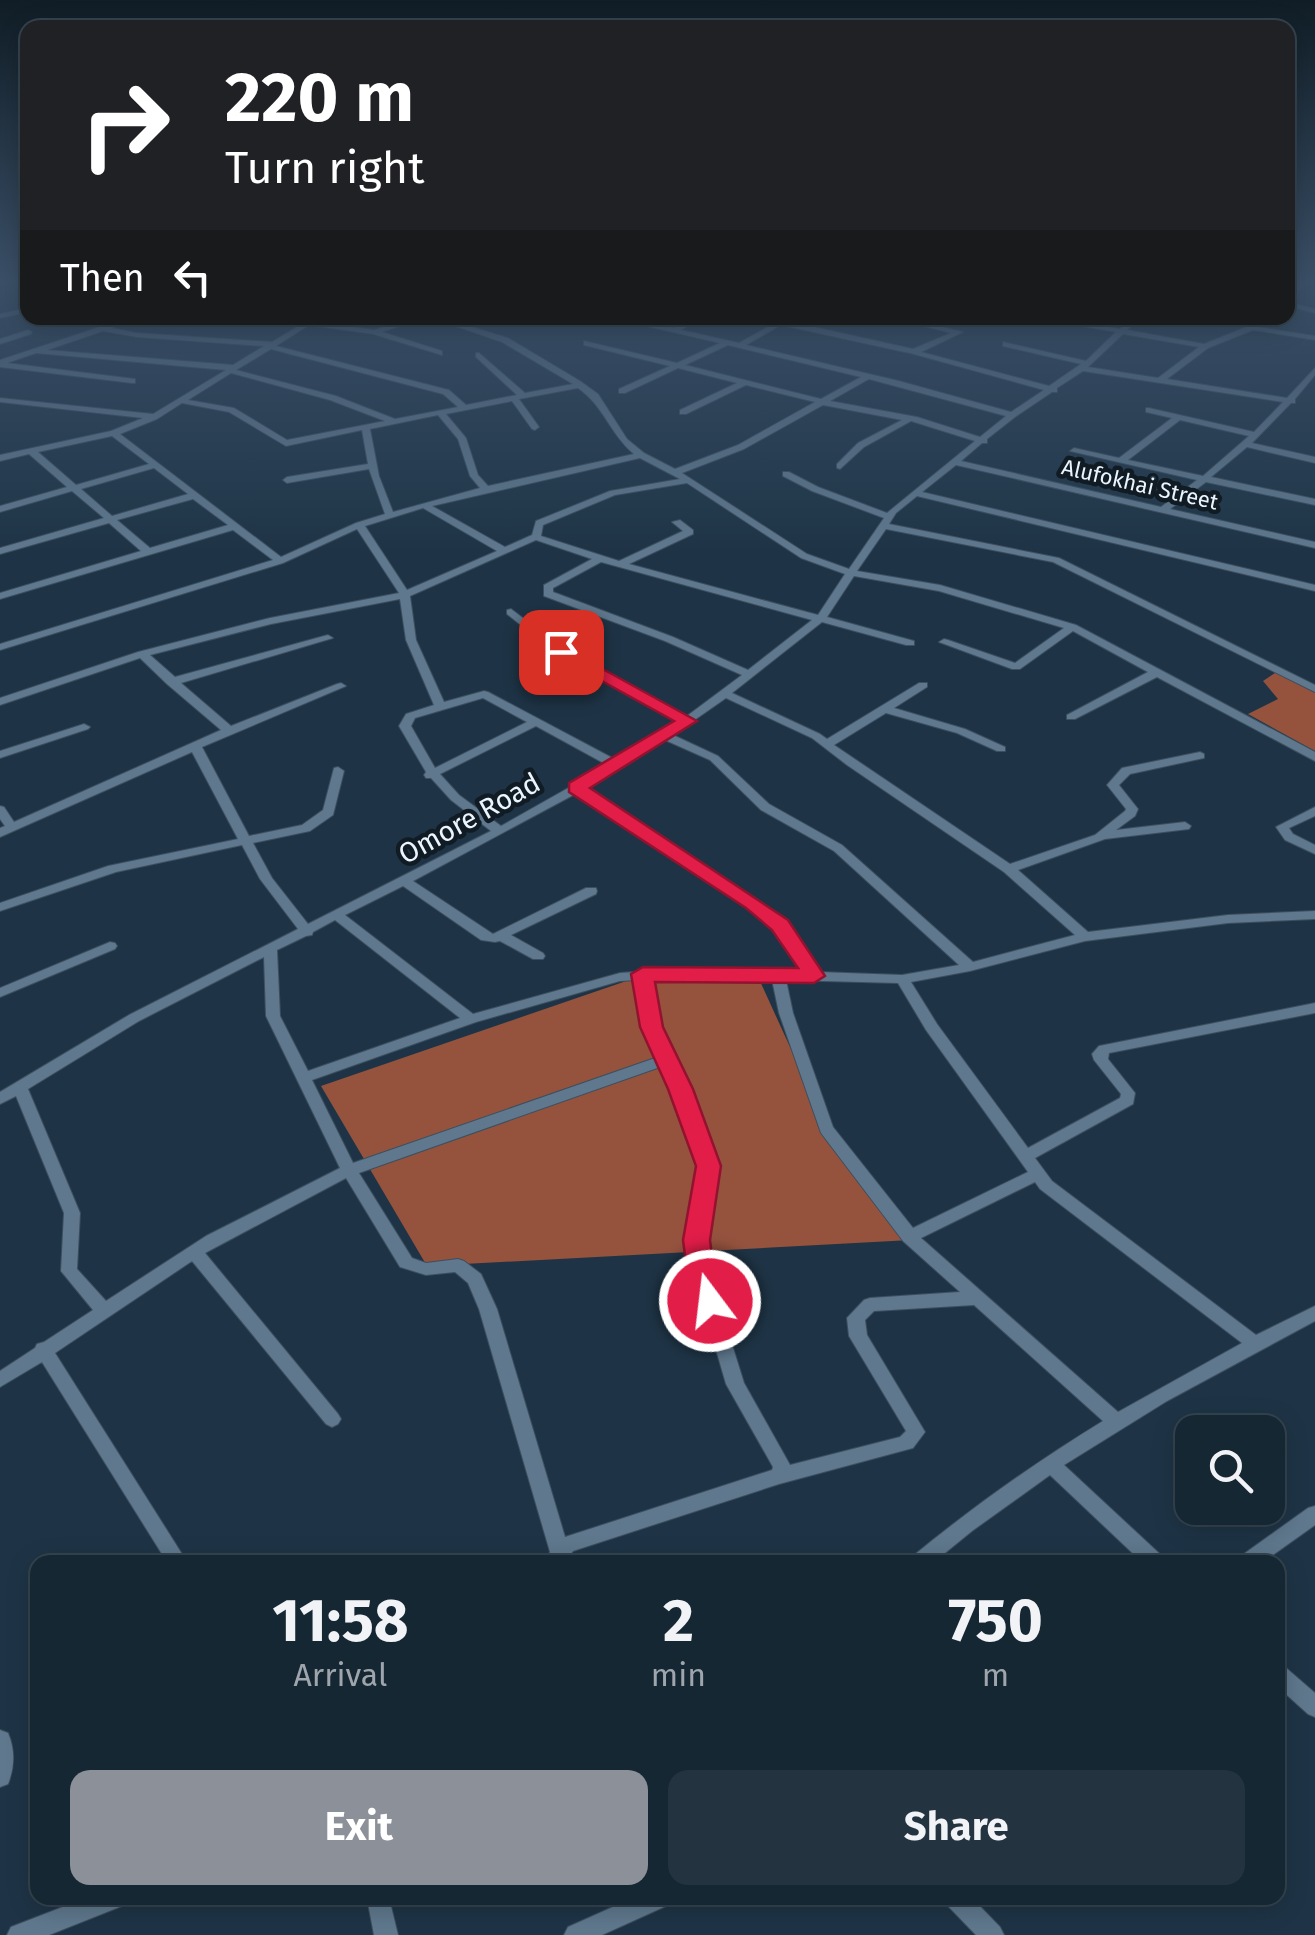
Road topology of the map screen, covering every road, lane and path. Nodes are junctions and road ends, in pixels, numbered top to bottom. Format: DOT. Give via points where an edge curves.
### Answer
graph roads {
  1 [pos="72,373"];
  2 [pos="228,373"];
  3 [pos="245,373"];
  4 [pos="376,373"];
  5 [pos="496,373"];
  6 [pos="560,373"];
  7 [pos="665,373"];
  8 [pos="712,373"];
  9 [pos="852,373"];
  10 [pos="993,373"];
  11 [pos="1074,373"];
  12 [pos="1126,373"];
  13 [pos="1169,373"];
  14 [pos="866,377"];
  15 [pos="1160,380"];
  16 [pos="132,381"];
  17 [pos="1311,381"];
  18 [pos="746,382"];
  19 [pos="579,385"];
  20 [pos="1054,390"];
  21 [pos="622,391"];
  22 [pos="519,397"];
  23 [pos="0,400"];
  24 [pos="1292,400"];
  25 [pos="182,401"];
  26 [pos="823,402"];
  27 [pos="14,403"];
  28 [pos="464,406"];
  29 [pos="0,409"];
  30 [pos="1149,410"];
  31 [pos="439,411"];
  32 [pos="684,412"];
  33 [pos="1012,415"];
  34 [pos="1178,416"];
  35 [pos="154,417"];
  36 [pos="910,418"];
  37 [pos="393,422"];
  38 [pos="535,427"];
  39 [pos="366,428"];
  40 [pos="114,433"];
  41 [pos="1256,435"];
  42 [pos="984,441"];
  43 [pos="1246,444"];
  44 [pos="1074,450"];
  45 [pos="31,452"];
  46 [pos="641,455"];
  47 [pos="0,458"];
  48 [pos="1122,460"];
  49 [pos="1315,460"];
  50 [pos="956,462"];
  51 [pos="156,465"];
  52 [pos="373,466"];
  53 [pos="840,466"];
  54 [pos="676,472"];
  55 [pos="786,474"];
  56 [pos="1207,477"];
  57 [pos="287,480"];
  58 [pos="689,480"];
  59 [pos="72,488"];
  60 [pos="486,490"];
  61 [pos="916,494"];
  62 [pos="196,496"];
  63 [pos="1315,502"];
  64 [pos="424,506"];
  65 [pos="0,509"];
  66 [pos="1164,509"];
  67 [pos="390,515"];
  68 [pos="109,520"];
  69 [pos="677,522"];
  70 [pos="886,522"];
  71 [pos="359,524"];
  72 [pos="232,526"];
  73 [pos="536,537"];
  74 [pos="1315,545"];
  75 [pos="503,550"];
  76 [pos="0,551"];
  77 [pos="149,552"];
  78 [pos="600,559"];
  79 [pos="280,561"];
  80 [pos="621,564"];
  81 [pos="851,573"];
  82 [pos="1315,588"];
  83 [pos="404,595"];
  84 [pos="0,596"];
  85 [pos="511,612"];
  86 [pos="821,618"];
  87 [pos="1072,627"];
  88 [pos="328,638"];
  89 [pos="944,642"];
  90 [pos="910,643"];
  91 [pos="0,647"];
  92 [pos="142,654"];
  93 [pos="1157,672"];
  94 [pos="749,674"];
  95 [pos="170,682"];
  96 [pos="924,685"];
  97 [pos="341,686"];
  98 [pos="1315,689"];
  99 [pos="725,694"];
  100 [pos="0,702"];
  101 [pos="440,706"];
  102 [pos="889,710"];
  103 [pos="1072,717"];
  104 [pos="688,721"];
  105 [pos="536,722"];
  106 [pos="84,727"];
  107 [pos="229,730"];
  108 [pos="666,736"];
  109 [pos="829,744"];
  110 [pos="195,746"];
  111 [pos="1001,749"];
  112 [pos="0,755"];
  113 [pos="1200,756"];
  114 [pos="1315,757"];
  115 [pos="618,766"];
  116 [pos="338,771"];
  117 [pos="430,775"];
  118 [pos="576,788"];
  119 [pos="0,810"];
  120 [pos="1315,811"];
  121 [pos="1184,826"];
  122 [pos="6,830"];
  123 [pos="500,832"];
  124 [pos="1100,836"];
  125 [pos="242,839"];
  126 [pos="1315,850"];
  127 [pos="1008,869"];
  128 [pos="406,882"];
  129 [pos="591,891"];
  130 [pos="0,907"];
  131 [pos="1315,915"];
  132 [pos="338,916"];
  133 [pos="307,932"];
  134 [pos="504,937"];
  135 [pos="1084,937"];
  136 [pos="110,946"];
  137 [pos="270,949"];
  138 [pos="538,956"];
  139 [pos="970,967"];
  140 [pos="643,974"];
  141 [pos="778,974"];
  142 [pos="814,976"];
  143 [pos="902,978"];
  144 [pos="0,994"];
  145 [pos="1315,1008"];
  146 [pos="471,1019"];
  147 [pos="665,1060"];
  148 [pos="304,1078"];
  149 [pos="20,1089"];
  150 [pos="0,1100"];
  151 [pos="1025,1156"];
  152 [pos="349,1170"];
  153 [pos="1037,1174"];
  154 [pos="908,1235"];
  155 [pos="194,1252"];
  156 [pos="977,1298"];
  157 [pos="105,1310"];
  158 [pos="1315,1313"];
  159 [pos="1255,1344"];
  160 [pos="43,1349"];
  161 [pos="0,1380"];
  162 [pos="332,1419"];
  163 [pos="1115,1421"];
  164 [pos="1050,1463"];
  165 [pos="779,1476"];
  166 [pos="1315,1514"];
  167 [pos="173,1555"];
  168 [pos="556,1555"];
  169 [pos="559,1555"];
  170 [pos="929,1555"];
  171 [pos="1148,1555"];
  172 [pos="1258,1555"];
  173 [pos="1285,1680"];
  174 [pos="1315,1707"];
  175 [pos="0,1740"];
  176 [pos="0,1776"];
  177 [pos="96,1905"];
  178 [pos="380,1905"];
  179 [pos="642,1905"];
  180 [pos="963,1905"];
  181 [pos="19,1935"];
  182 [pos="386,1935"];
  183 [pos="576,1935"];
  184 [pos="992,1935"];
  1 -- 16 [label="street"];
  2 -- 25 [label="street"];
  3 -- 37 [label="street"];
  4 -- 28 [label="street" via="446,392"];
  5 -- 22 [label="street"];
  6 -- 19 [label="street"];
  7 -- 21 [label="street"];
  8 -- 18 [label="street"];
  9 -- 14 [label="street"];
  10 -- 20 [label="street"];
  11 -- 20 [label="street, Omore Road"];
  12 -- 15 [label="street"];
  13 -- 15 [label="street"];
  14 -- 26 [label="street"];
  14 -- 33 [label="street"];
  15 -- 24 [label="street"];
  17 -- 24 [label="street"];
  18 -- 26 [label="street"];
  18 -- 32 [label="street"];
  19 -- 22 [label="street"];
  19 -- 46 [label="street" via="596,396 624,441"];
  20 -- 33 [label="street, Omore Road"];
  22 -- 28 [label="street"];
  22 -- 38 [label="street"];
  23 -- 27 [label="street"];
  24 -- 41 [label="street"];
  25 -- 35 [label="street"];
  25 -- 39 [label="street" via="231,410 286,443"];
  26 -- 36 [label="street"];
  26 -- 54 [label="street" via="742,447"];
  27 -- 29 [label="street"];
  27 -- 35 [label="street"];
  28 -- 31 [label="street"];
  30 -- 34 [label="street"];
  31 -- 37 [label="street"];
  31 -- 60 [label="street" via="462,438 474,476"];
  33 -- 42 [label="street, Omore Road"];
  34 -- 41 [label="street"];
  34 -- 48 [label="street"];
  35 -- 40 [label="street"];
  36 -- 42 [label="street"];
  36 -- 53 [label="street" via="861,445"];
  37 -- 39 [label="street"];
  39 -- 52 [label="street"];
  40 -- 45 [label="street"];
  40 -- 51 [label="street"];
  41 -- 43 [label="street"];
  42 -- 50 [label="street, Omore Road"];
  43 -- 49 [label="street"];
  43 -- 56 [label="street"];
  44 -- 48 [label="street"];
  45 -- 47 [label="street"];
  45 -- 59 [label="street"];
  46 -- 54 [label="street"];
  46 -- 60 [label="street"];
  48 -- 56 [label="street"];
  50 -- 61 [label="street, Omore Road"];
  50 -- 66 [label="street, Alufokhai Street"];
  51 -- 59 [label="street"];
  51 -- 62 [label="street"];
  52 -- 57 [label="street"];
  52 -- 67 [label="street"];
  54 -- 58 [label="street"];
  55 -- 70 [label="street"];
  56 -- 63 [label="street"];
  56 -- 66 [label="street"];
  58 -- 73 [label="street" via="613,493 540,523"];
  58 -- 81 [label="street" via="804,556"];
  59 -- 65 [label="street"];
  59 -- 68 [label="street"];
  60 -- 64 [label="street"];
  61 -- 70 [label="street, Omore Road"];
  61 -- 82 [label="street"];
  62 -- 68 [label="street"];
  62 -- 72 [label="street"];
  64 -- 67 [label="street"];
  64 -- 75 [label="street"];
  66 -- 74 [label="street, Alufokhai Street"];
  67 -- 71 [label="street"];
  68 -- 76 [label="street"];
  68 -- 77 [label="street"];
  69 -- 80 [label="street" via="690,532"];
  70 -- 81 [label="street, Omore Road"];
  70 -- 98 [label="street" via="1056,560"];
  71 -- 79 [label="street"];
  71 -- 83 [label="street"];
  72 -- 77 [label="street"];
  72 -- 79 [label="street"];
  73 -- 75 [label="street"];
  73 -- 78 [label="street"];
  75 -- 83 [label="street"];
  77 -- 84 [label="street"];
  78 -- 80 [label="street"];
  78 -- 94 [label="street" via="548,587 548,594"];
  79 -- 91 [label="street"];
  80 -- 86 [label="street"];
  81 -- 86 [label="street, Omore Road"];
  81 -- 87 [label="street" via="940,588"];
  83 -- 92 [label="street"];
  83 -- 101 [label="street" via="410,640"];
  85 -- 104 [label="street" via="561,652"];
  86 -- 90 [label="street"];
  86 -- 94 [label="street, Omore Road"];
  87 -- 89 [label="street" via="1016,667"];
  87 -- 93 [label="street"];
  88 -- 95 [label="street"];
  92 -- 95 [label="street"];
  92 -- 100 [label="street"];
  93 -- 103 [label="street"];
  93 -- 114 [label="street"];
  94 -- 99 [label="street, Omore Road"];
  95 -- 107 [label="street"];
  96 -- 102 [label="street"];
  97 -- 107 [label="street"];
  99 -- 104 [label="street, Omore Road"];
  99 -- 109 [label="street"];
  101 -- 105 [label="street" via="484,694"];
  101 -- 117 [label="street" via="410,716 405,726"];
  102 -- 109 [label="street"];
  102 -- 111 [label="street"];
  104 -- 108 [label="street, Omore Road"];
  105 -- 115 [label="street"];
  105 -- 117 [label="street"];
  106 -- 112 [label="street"];
  107 -- 110 [label="street"];
  108 -- 115 [label="street, Omore Road"];
  108 -- 139 [label="street" via="714,758 765,807 838,848"];
  109 -- 127 [label="street"];
  110 -- 122 [label="street"];
  110 -- 125 [label="street"];
  113 -- 124 [label="street" via="1116,779 1132,809"];
  115 -- 118 [label="street, Omore Road"];
  116 -- 125 [label="street" via="321,822"];
  117 -- 123 [label="street"];
  118 -- 123 [label="street, Omore Road"];
  118 -- 142 [label="street" via="754,904 780,925"];
  119 -- 122 [label="street"];
  120 -- 126 [label="street" via="1282,827"];
  121 -- 124 [label="street"];
  123 -- 128 [label="street, Omore Road"];
  124 -- 127 [label="street"];
  125 -- 130 [label="street" via="113,869"];
  125 -- 133 [label="street"];
  127 -- 135 [label="street"];
  128 -- 132 [label="street, Omore Road"];
  128 -- 134 [label="street" via="486,936"];
  129 -- 134 [label="street"];
  131 -- 135 [label="street"];
  132 -- 133 [label="street, Omore Road"];
  132 -- 146 [label="street"];
  133 -- 137 [label="street, Omore Road"];
  134 -- 138 [label="street"];
  135 -- 139 [label="street"];
  136 -- 144 [label="street"];
  137 -- 148 [label="street" via="273,1016"];
  137 -- 149 [label="street, Omore Road" via="134,1018"];
  139 -- 143 [label="street"];
  140 -- 141 [label="street"];
  140 -- 146 [label="street"];
  140 -- 147 [label="street"];
  141 -- 142 [label="street"];
  141 -- 154 [label="street" via="826,1129"];
  142 -- 143 [label="street"];
  143 -- 151 [label="street"];
  145 -- 151 [label="street" via="1104,1048 1101,1060 1128,1100"];
  146 -- 148 [label="street"];
  147 -- 152 [label="street"];
  147 -- 165 [label="street" via="708,1166 697,1240 700,1271 736,1384 775,1452"];
  148 -- 152 [label="street"];
  149 -- 150 [label="street, Omore Road"];
  149 -- 157 [label="street" via="72,1213 69,1272"];
  151 -- 153 [label="street"];
  152 -- 155 [label="street"];
  152 -- 168 [label="street" via="406,1263 426,1269 458,1265 475,1279"];
  153 -- 154 [label="street"];
  153 -- 159 [label="street"];
  154 -- 156 [label="street"];
  155 -- 157 [label="street"];
  155 -- 162 [label="street"];
  156 -- 163 [label="street"];
  156 -- 165 [label="street" via="892,1302 860,1311 858,1336 916,1432 889,1448"];
  157 -- 160 [label="street"];
  158 -- 159 [label="street"];
  159 -- 163 [label="street"];
  160 -- 161 [label="street"];
  160 -- 167 [label="street"];
  163 -- 164 [label="street"];
  164 -- 170 [label="street"];
  164 -- 171 [label="street"];
  165 -- 169 [label="street" via="566,1545"];
  166 -- 172 [label="street"];
  173 -- 174 [label="street"];
  175 -- 176 [label="street"];
  177 -- 181 [label="street"];
  178 -- 182 [label="street"];
  179 -- 183 [label="street"];
  180 -- 184 [label="street"];
}
